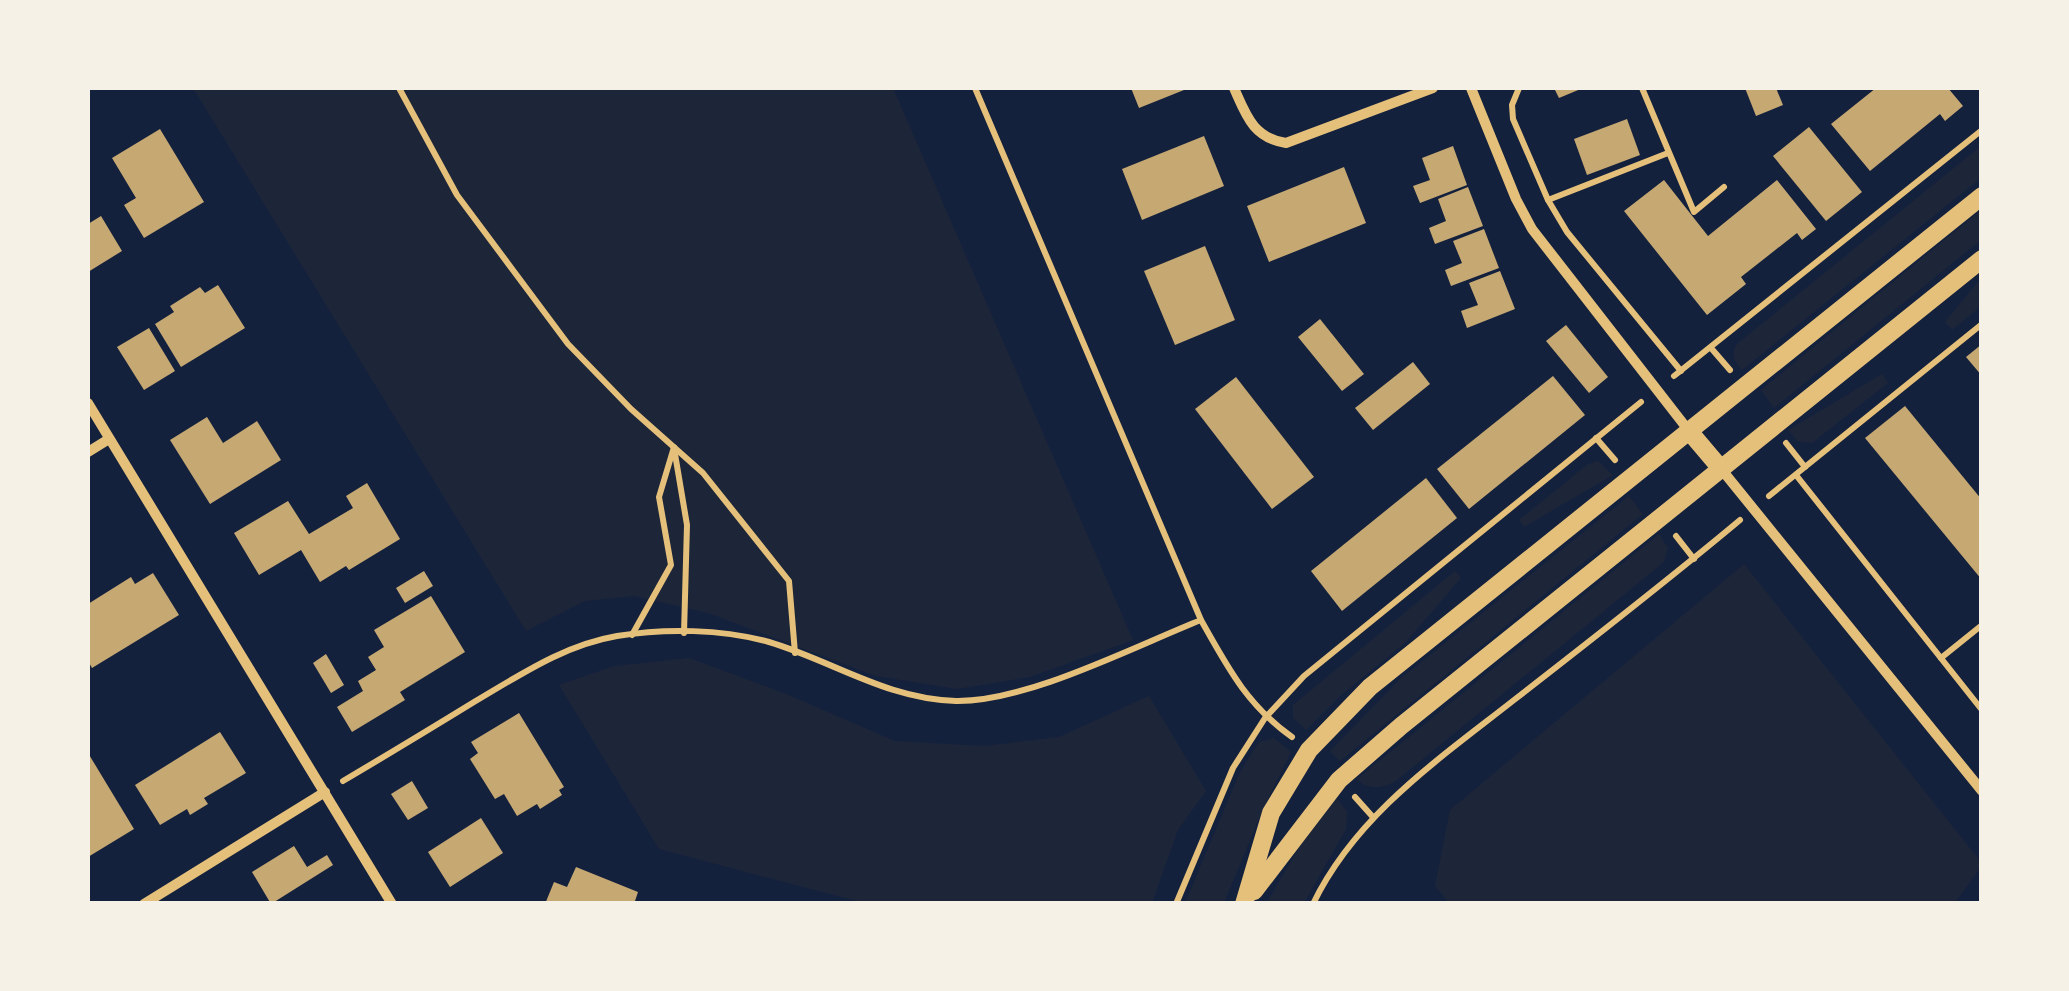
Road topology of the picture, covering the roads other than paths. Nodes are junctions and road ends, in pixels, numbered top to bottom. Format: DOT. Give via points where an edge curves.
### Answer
graph roads {
  1 [pos="1234,88"];
  2 [pos="1433,88"];
  3 [pos="1471,88"];
  4 [pos="1982,196"];
  5 [pos="1982,259"];
  6 [pos="88,403"];
  7 [pos="1689,430"];
  8 [pos="110,439"];
  9 [pos="88,452"];
  10 [pos="1722,470"];
  11 [pos="1982,791"];
  12 [pos="325,792"];
  13 [pos="144,904"];
  14 [pos="392,904"];
  15 [pos="1244,904"];
  1 -- 2 [label="street" via="1259,134 1286,143"];
  3 -- 7 [label="street" via="1532,229"];
  4 -- 7 [label="street"];
  5 -- 10 [label="street"];
  6 -- 8 [label="street"];
  7 -- 10 [label="street"];
  7 -- 15 [label="street" via="1370,687 1309,750 1272,813"];
  8 -- 9 [label="street"];
  8 -- 12 [label="street"];
  10 -- 11 [label="street"];
  10 -- 15 [label="street" via="1339,780"];
  12 -- 13 [label="street"];
  12 -- 14 [label="street"];
}
